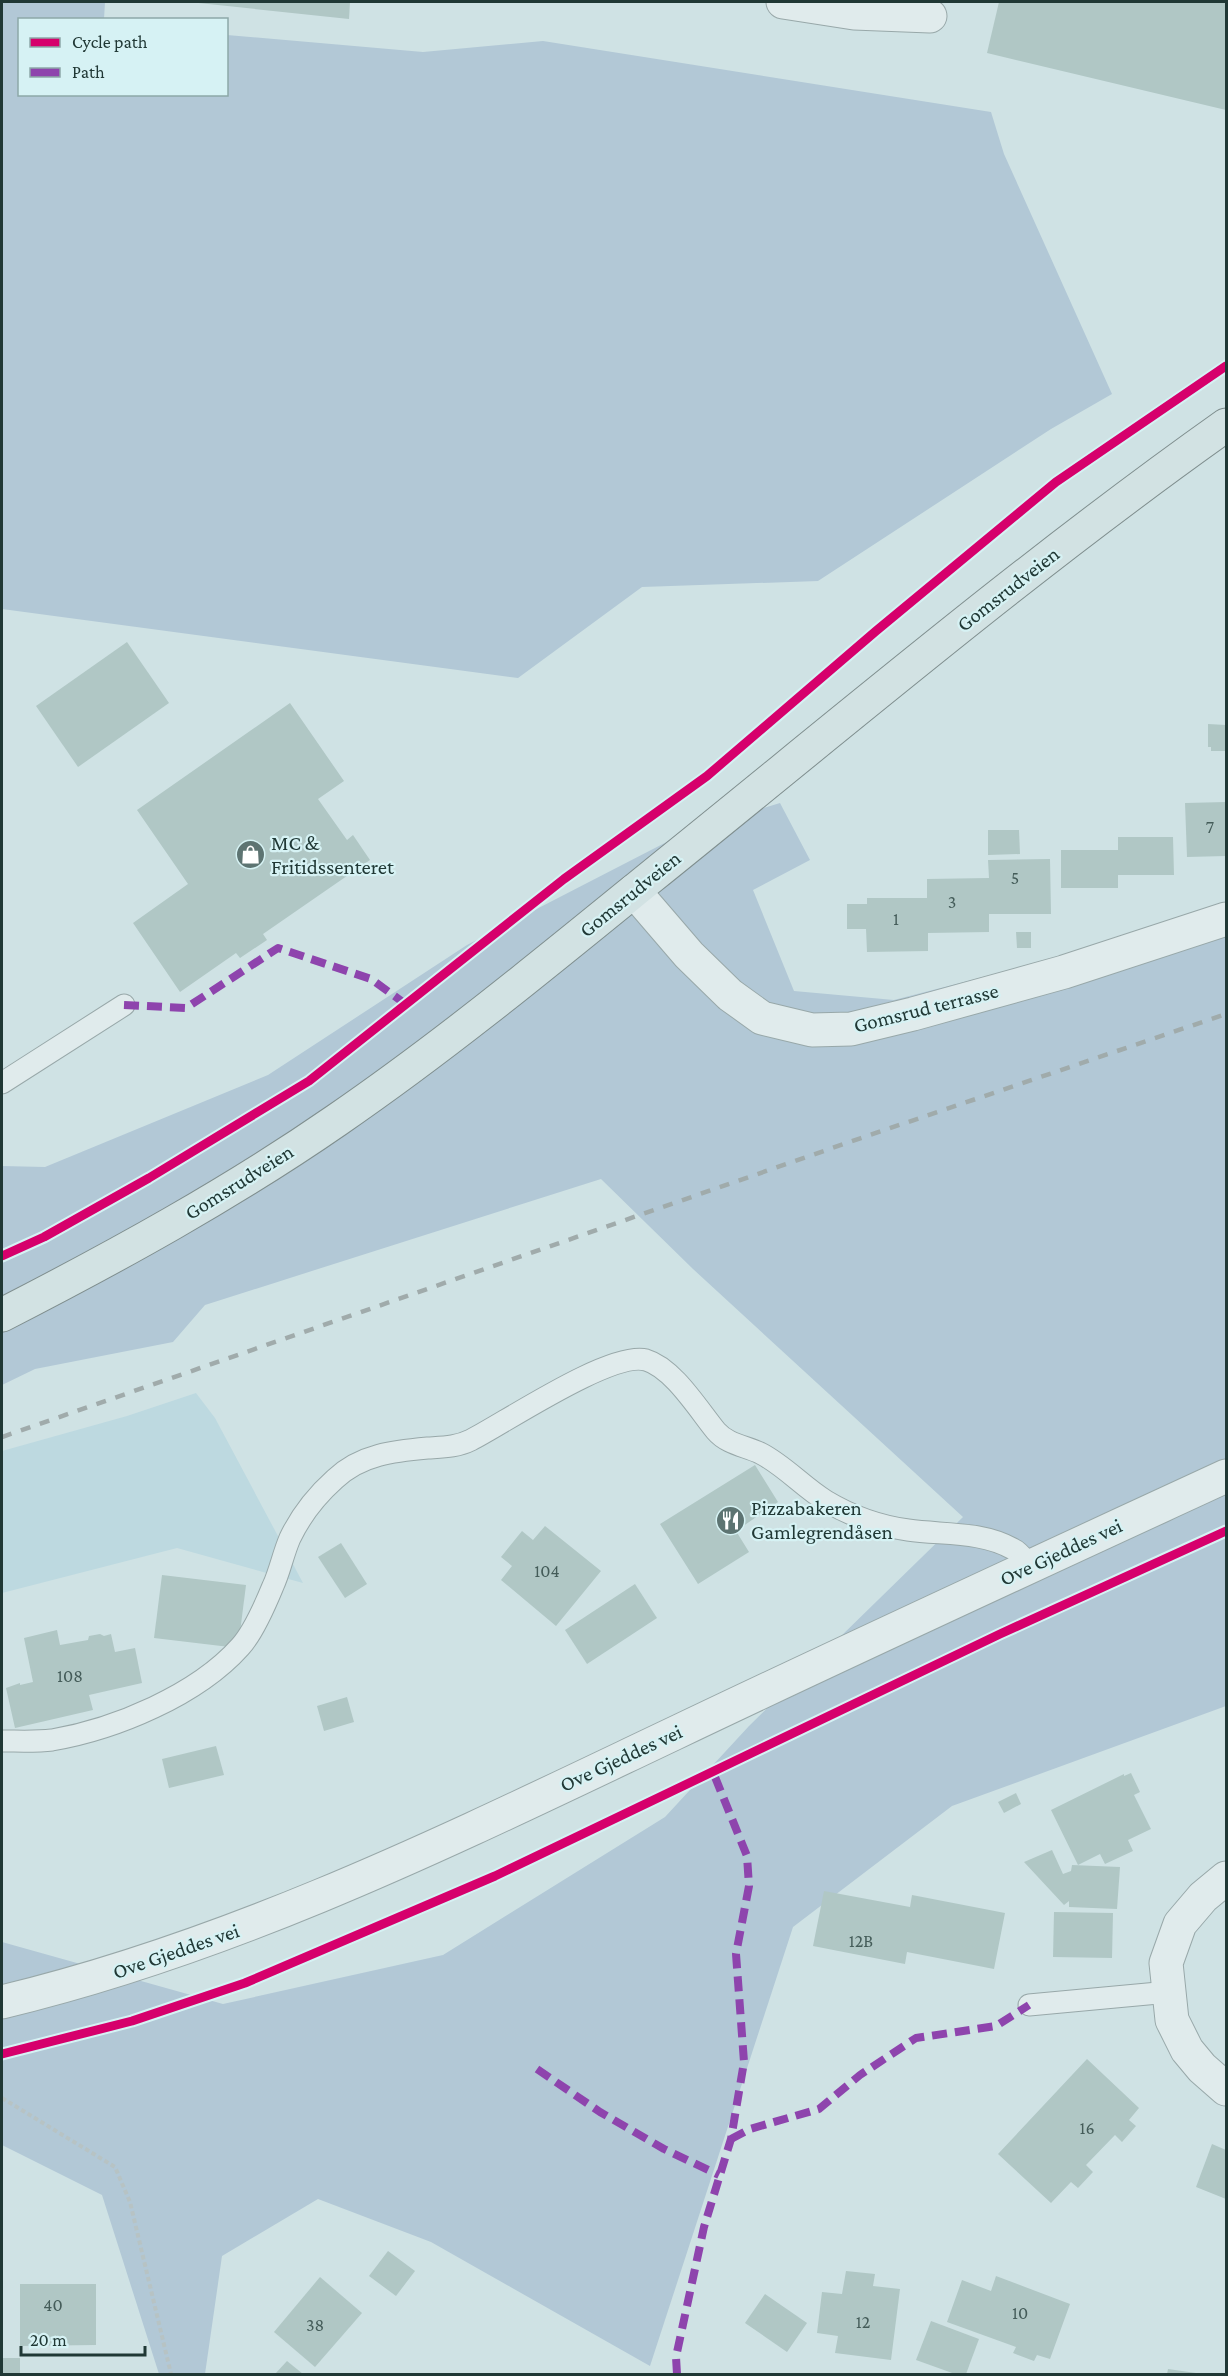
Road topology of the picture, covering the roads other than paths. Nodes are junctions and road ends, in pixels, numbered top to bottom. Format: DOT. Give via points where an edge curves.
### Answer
graph roads {
  1 [pos="783,2"];
  2 [pos="930,16"];
  3 [pos="1227,425"];
  4 [pos="634,891"];
  5 [pos="1227,920"];
  6 [pos="124,1005"];
  7 [pos="2,1083"];
  8 [pos="2,1316"];
  9 [pos="1227,1476"];
  10 [pos="1030,1566"];
  11 [pos="2,1741"];
  12 [pos="1227,1878"];
  13 [pos="1169,1992"];
  14 [pos="2,2002"];
  15 [pos="1029,2004"];
  16 [pos="1227,2089"];
  1 -- 2 [label="street" via="854,13"];
  3 -- 4 [label="main road, Gomsrudveien" via="1133,491 988,604"];
  4 -- 5 [label="street, Gomsrud terrasse" via="730,995 762,1018 812,1029 851,1029 913,1014 1064,972"];
  4 -- 8 [label="main road, Gomsrudveien" via="438,1046 329,1125 138,1244"];
  6 -- 7 [label="lane"];
  9 -- 10 [label="street, Ove Gjeddes vei"];
  10 -- 11 [label="lane" via="1015,1550 1000,1543 888,1526 837,1508 766,1457 719,1435 670,1374 650,1361 636,1358 618,1362 569,1385 458,1446 396,1451 355,1465 312,1502 290,1539 273,1586 243,1644 223,1664 194,1686 100,1728 50,1740"];
  10 -- 14 [label="street, Ove Gjeddes vei" via="331,1893 123,1970"];
  12 -- 13 [label="street" via="1203,1897 1180,1924 1166,1963"];
  13 -- 15 [label="lane"];
  13 -- 16 [label="street" via="1172,2020 1187,2050"];
}
